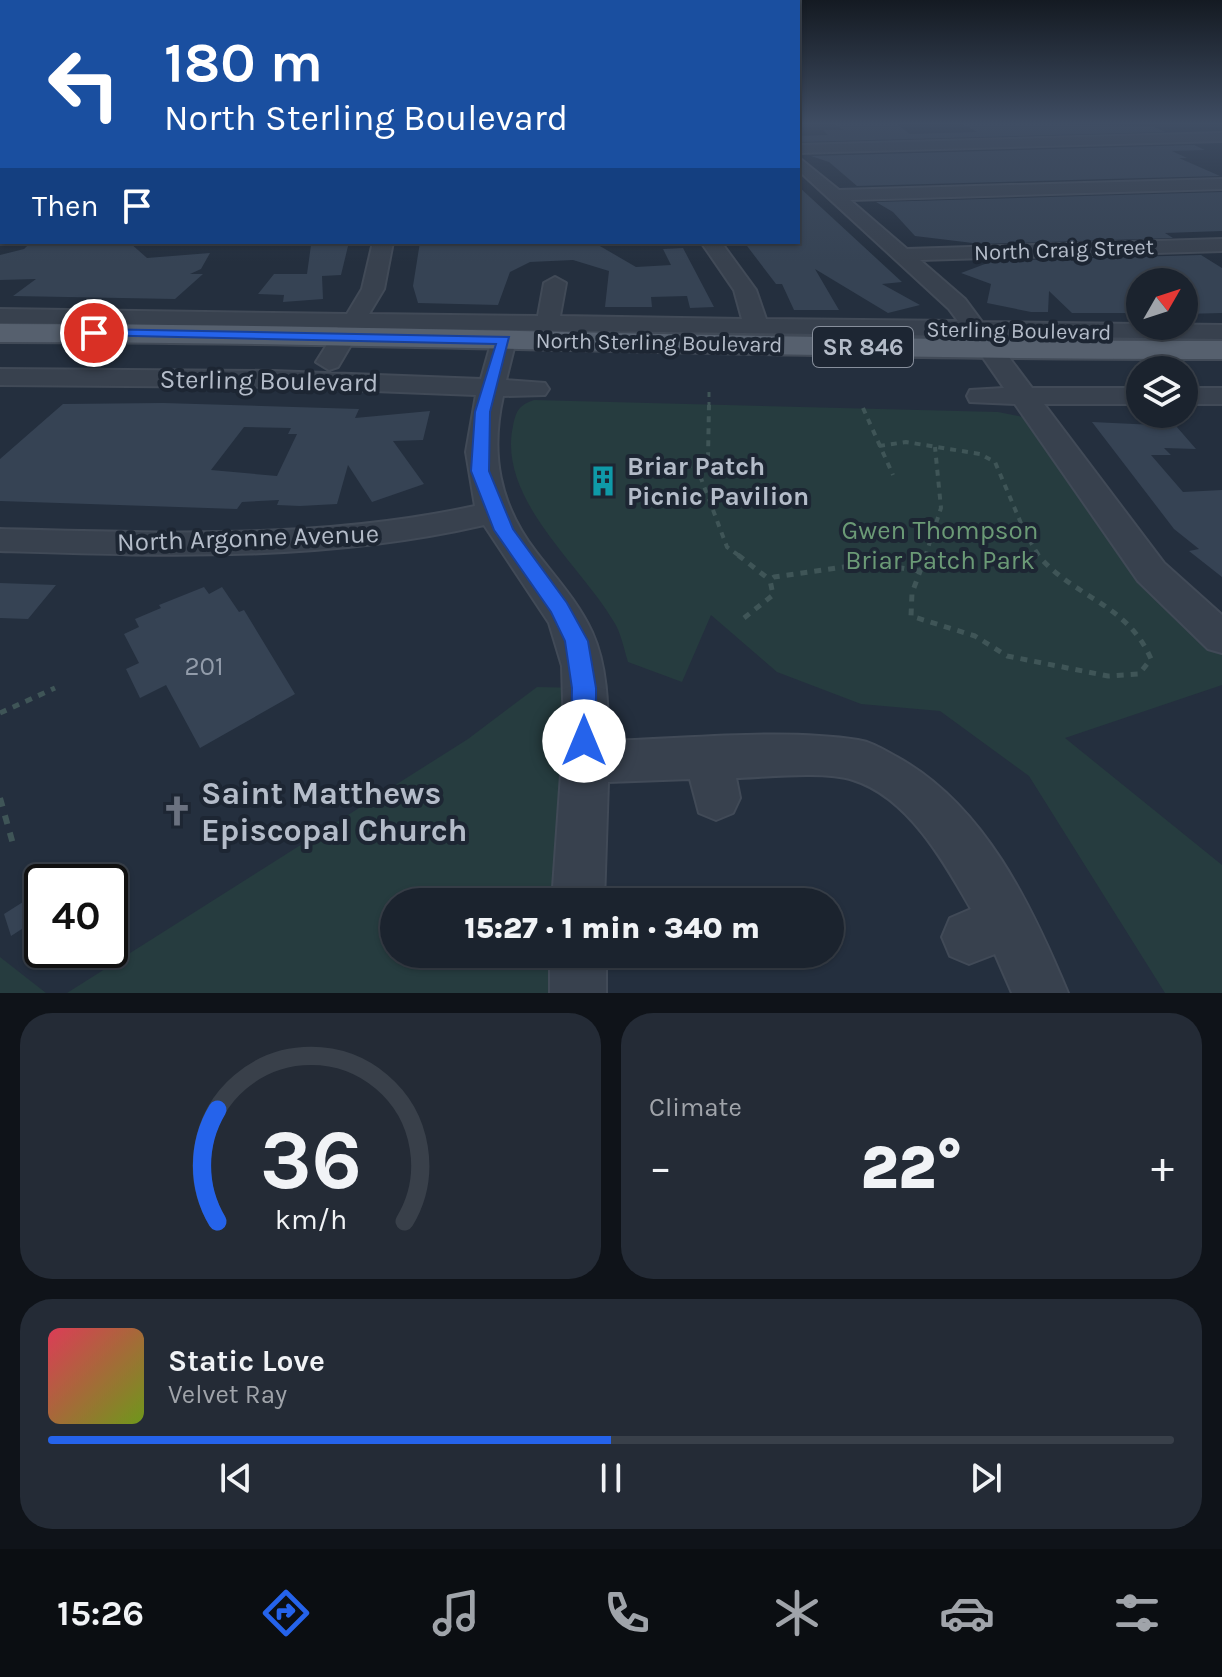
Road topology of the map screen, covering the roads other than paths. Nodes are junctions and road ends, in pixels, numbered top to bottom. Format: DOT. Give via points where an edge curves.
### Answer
graph roads {
  1 [pos="806,169"];
  2 [pos="1222,184"];
  3 [pos="834,195"];
  4 [pos="383,244"];
  5 [pos="712,244"];
  6 [pos="1222,245"];
  7 [pos="905,255"];
  8 [pos="555,283"];
  9 [pos="0,316"];
  10 [pos="548,322"];
  11 [pos="756,325"];
  12 [pos="1222,332"];
  13 [pos="0,333"];
  14 [pos="344,339"];
  15 [pos="982,340"];
  16 [pos="1222,350"];
  17 [pos="0,357"];
  18 [pos="497,364"];
  19 [pos="0,377"];
  20 [pos="1198,377"];
  21 [pos="1222,377"];
  22 [pos="1126,378"];
  23 [pos="1015,385"];
  24 [pos="536,389"];
  25 [pos="1126,395"];
  26 [pos="980,396"];
  27 [pos="1198,396"];
  28 [pos="1222,396"];
  29 [pos="494,512"];
  30 [pos="0,540"];
  31 [pos="1220,634"];
  32 [pos="583,762"];
  33 [pos="578,888"];
  34 [pos="578,968"];
  35 [pos="578,993"];
  36 [pos="1040,993"];
  1 -- 3 [label="street"];
  2 -- 3 [label="street"];
  3 -- 7 [label="street"];
  4 -- 14 [label="street" via="379,272"];
  5 -- 11 [label="street" via="745,290"];
  6 -- 7 [label="street, North Craig Street"];
  7 -- 15 [label="street" via="957,304"];
  8 -- 10 [label="street"];
  9 -- 14 [label="street, Sterling Boulevard"];
  10 -- 11 [label="street, Sterling Boulevard"];
  10 -- 14 [label="street, Sterling Boulevard"];
  11 -- 15 [label="street, Sterling Boulevard"];
  12 -- 15 [label="street, Sterling Boulevard"];
  13 -- 14 [label="main road, North Sterling Boulevard / SR 846"];
  14 -- 17 [label="main road, North Sterling Boulevard / SR 846"];
  14 -- 18 [label="main road, North Sterling Boulevard / SR 846"];
  15 -- 16 [label="main road, North Sterling Boulevard / SR 846"];
  15 -- 18 [label="main road, North Sterling Boulevard / SR 846"];
  15 -- 23 [label="street"];
  18 -- 19 [label="street, Sterling Boulevard" via="273,379"];
  18 -- 23 [label="main road, North Sterling Boulevard / SR 846"];
  18 -- 24 [label="street, Sterling Boulevard"];
  18 -- 29 [label="street" via="483,412 480,471"];
  20 -- 21 [label="main road"];
  22 -- 23 [label="main road, North Sterling Boulevard / SR 846"];
  23 -- 25 [label="street"];
  23 -- 26 [label="street"];
  23 -- 31 [label="street" via="1151,572"];
  27 -- 28 [label="street"];
  29 -- 30 [label="street, North Argonne Avenue" via="422,530 330,541"];
  29 -- 32 [label="street" via="518,554 560,608 576,641 584,688"];
  32 -- 33 [label="street"];
  32 -- 36 [label="street" via="713,778 779,757 860,760 911,789 921,815 954,833 989,930"];
  34 -- 35 [label="street"];
}
